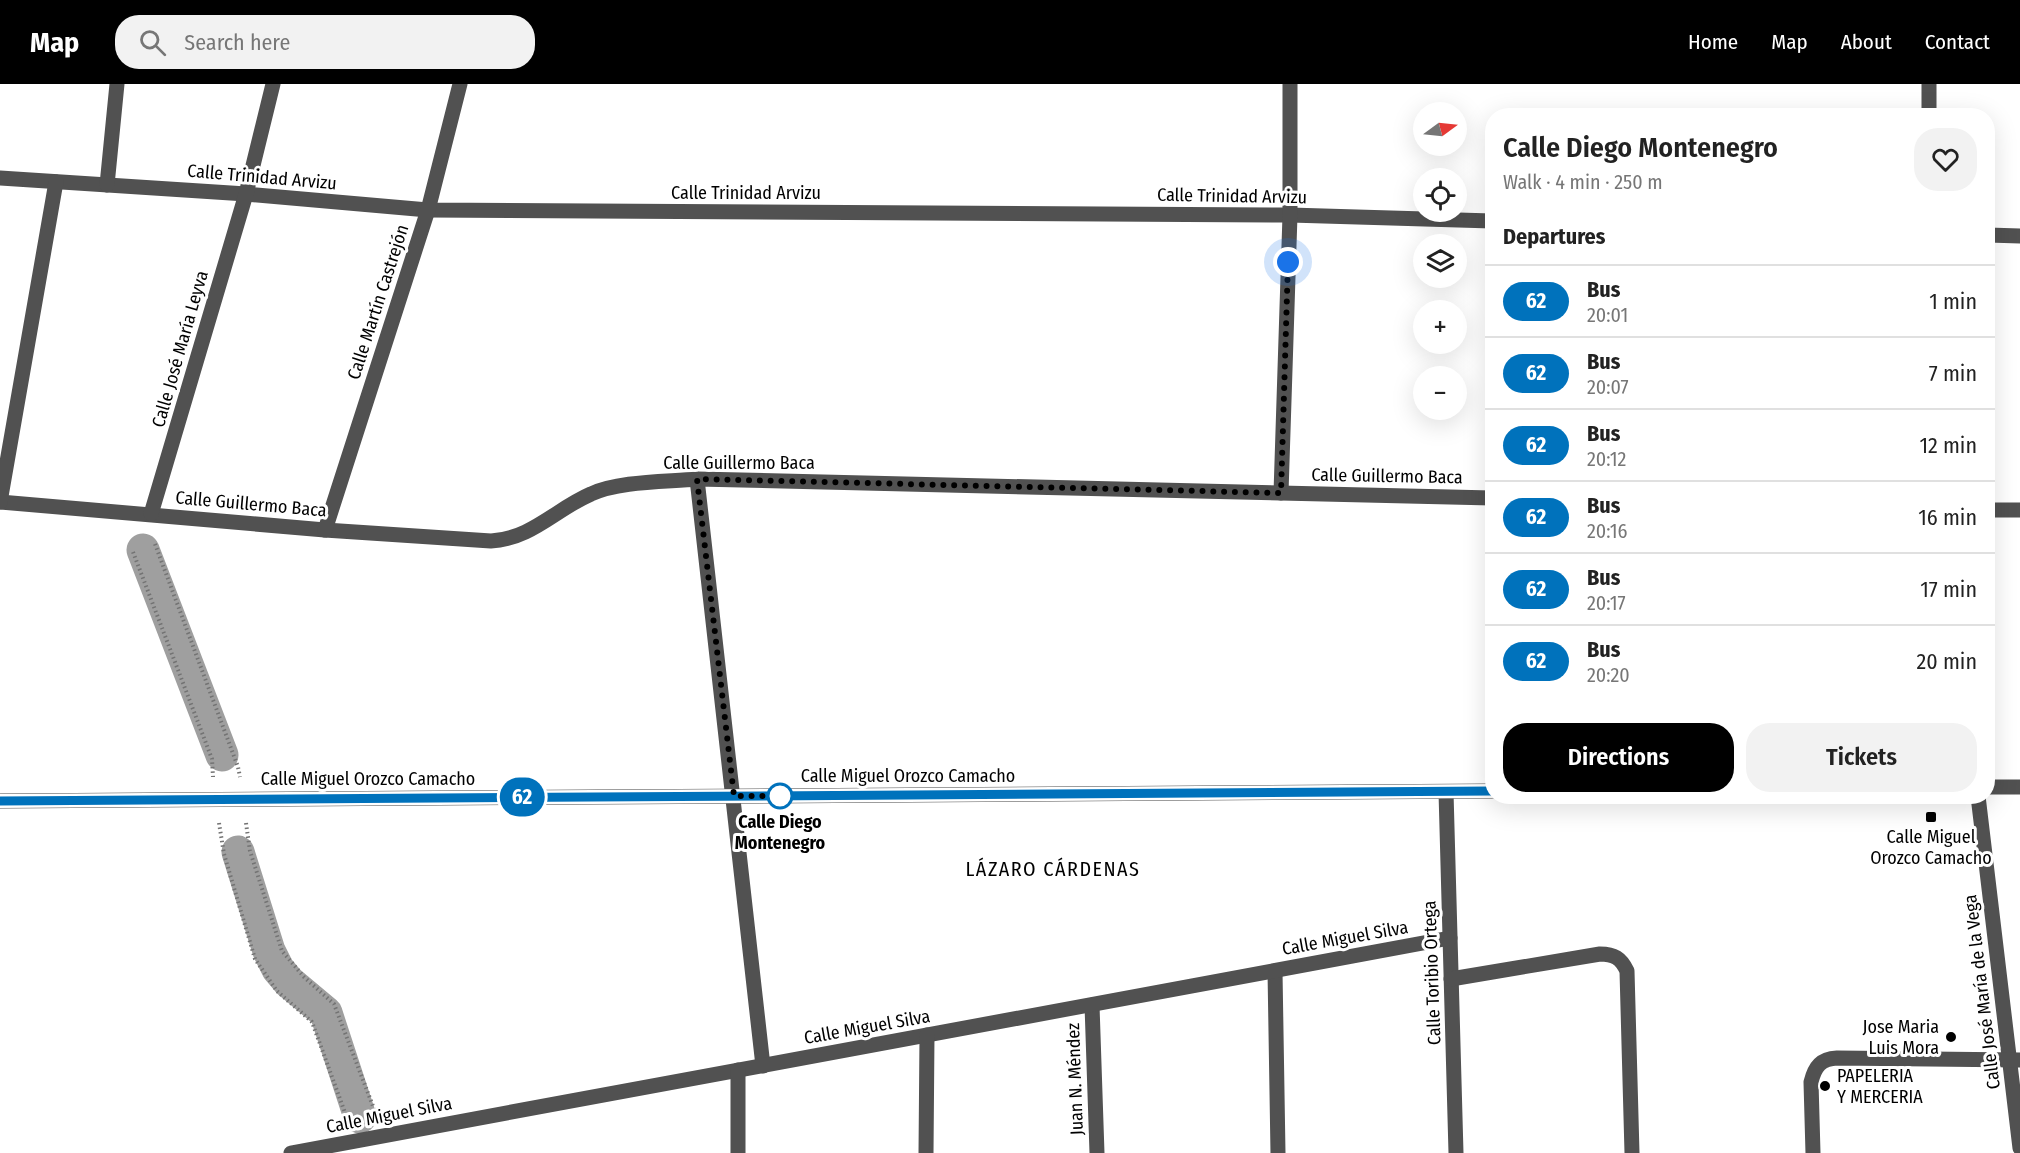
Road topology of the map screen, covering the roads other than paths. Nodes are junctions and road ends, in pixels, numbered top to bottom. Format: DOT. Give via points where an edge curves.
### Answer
graph roads {
  1 [pos="117,84"];
  2 [pos="273,84"];
  3 [pos="460,84"];
  4 [pos="1290,84"];
  5 [pos="1929,84"];
  6 [pos="1929,108"];
  7 [pos="0,178"];
  8 [pos="56,182"];
  9 [pos="107,185"];
  10 [pos="246,194"];
  11 [pos="428,210"];
  12 [pos="1290,215"];
  13 [pos="1485,221"];
  14 [pos="1995,235"];
  15 [pos="2020,236"];
  16 [pos="697,479"];
  17 [pos="1281,493"];
  18 [pos="1485,498"];
  19 [pos="0,502"];
  20 [pos="1995,510"];
  21 [pos="2020,510"];
  22 [pos="151,514"];
  23 [pos="325,530"];
  24 [pos="1995,787"];
  25 [pos="2020,787"];
  26 [pos="1485,791"];
  27 [pos="1446,792"];
  28 [pos="734,796"];
  29 [pos="0,801"];
  30 [pos="1979,804"];
  31 [pos="1450,939"];
  32 [pos="1275,971"];
  33 [pos="1451,979"];
  34 [pos="1092,1005"];
  35 [pos="927,1035"];
  36 [pos="2015,1060"];
  37 [pos="764,1066"];
  38 [pos="738,1070"];
  39 [pos="2020,1148"];
  40 [pos="291,1153"];
  41 [pos="738,1153"];
  42 [pos="926,1153"];
  43 [pos="1097,1153"];
  44 [pos="1278,1153"];
  45 [pos="1456,1153"];
  46 [pos="1632,1153"];
  47 [pos="1813,1153"];
  1 -- 9 [label="street"];
  2 -- 10 [label="street, Calle José María Leyva"];
  3 -- 11 [label="street, Calle Martín Castrejón"];
  4 -- 12 [label="street"];
  5 -- 6 [label="street"];
  7 -- 8 [label="street, Calle Trinidad Arvizu"];
  8 -- 9 [label="street, Calle Trinidad Arvizu"];
  8 -- 19 [label="street"];
  9 -- 10 [label="street, Calle Trinidad Arvizu"];
  10 -- 11 [label="street, Calle Trinidad Arvizu"];
  10 -- 22 [label="street, Calle José María Leyva"];
  11 -- 12 [label="street, Calle Trinidad Arvizu"];
  11 -- 23 [label="street, Calle Martín Castrejón"];
  12 -- 13 [label="street, Calle Trinidad Arvizu"];
  12 -- 17 [label="street"];
  14 -- 15 [label="street"];
  16 -- 17 [label="street, Calle Guillermo Baca"];
  16 -- 23 [label="street, Calle Guillermo Baca" via="606,488 506,540"];
  16 -- 28 [label="street"];
  17 -- 18 [label="street, Calle Guillermo Baca"];
  19 -- 22 [label="street, Calle Guillermo Baca"];
  20 -- 21 [label="street"];
  22 -- 23 [label="street, Calle Guillermo Baca"];
  24 -- 25 [label="street"];
  26 -- 27 [label="street, Calle Miguel Orozco Camacho"];
  27 -- 28 [label="street, Calle Miguel Orozco Camacho"];
  27 -- 31 [label="street, Calle Toribio Ortega"];
  28 -- 29 [label="street, Calle Miguel Orozco Camacho"];
  28 -- 37 [label="street"];
  30 -- 36 [label="street, Calle José María de la Vega"];
  31 -- 32 [label="street, Calle Miguel Silva"];
  31 -- 33 [label="street, Calle Toribio Ortega"];
  32 -- 34 [label="street, Calle Miguel Silva"];
  32 -- 44 [label="street"];
  33 -- 45 [label="street, Calle Toribio Ortega"];
  33 -- 46 [label="street" via="1600,954 1618,957 1627,971"];
  34 -- 35 [label="street, Calle Miguel Silva"];
  34 -- 43 [label="street, Juan N. Méndez"];
  35 -- 37 [label="street, Calle Miguel Silva"];
  35 -- 42 [label="street"];
  36 -- 39 [label="street, Calle José María de la Vega"];
  36 -- 47 [label="street" via="1823,1061 1811,1082"];
  37 -- 38 [label="street, Calle Miguel Silva"];
  38 -- 40 [label="street, Calle Miguel Silva"];
  38 -- 41 [label="street"];
}
